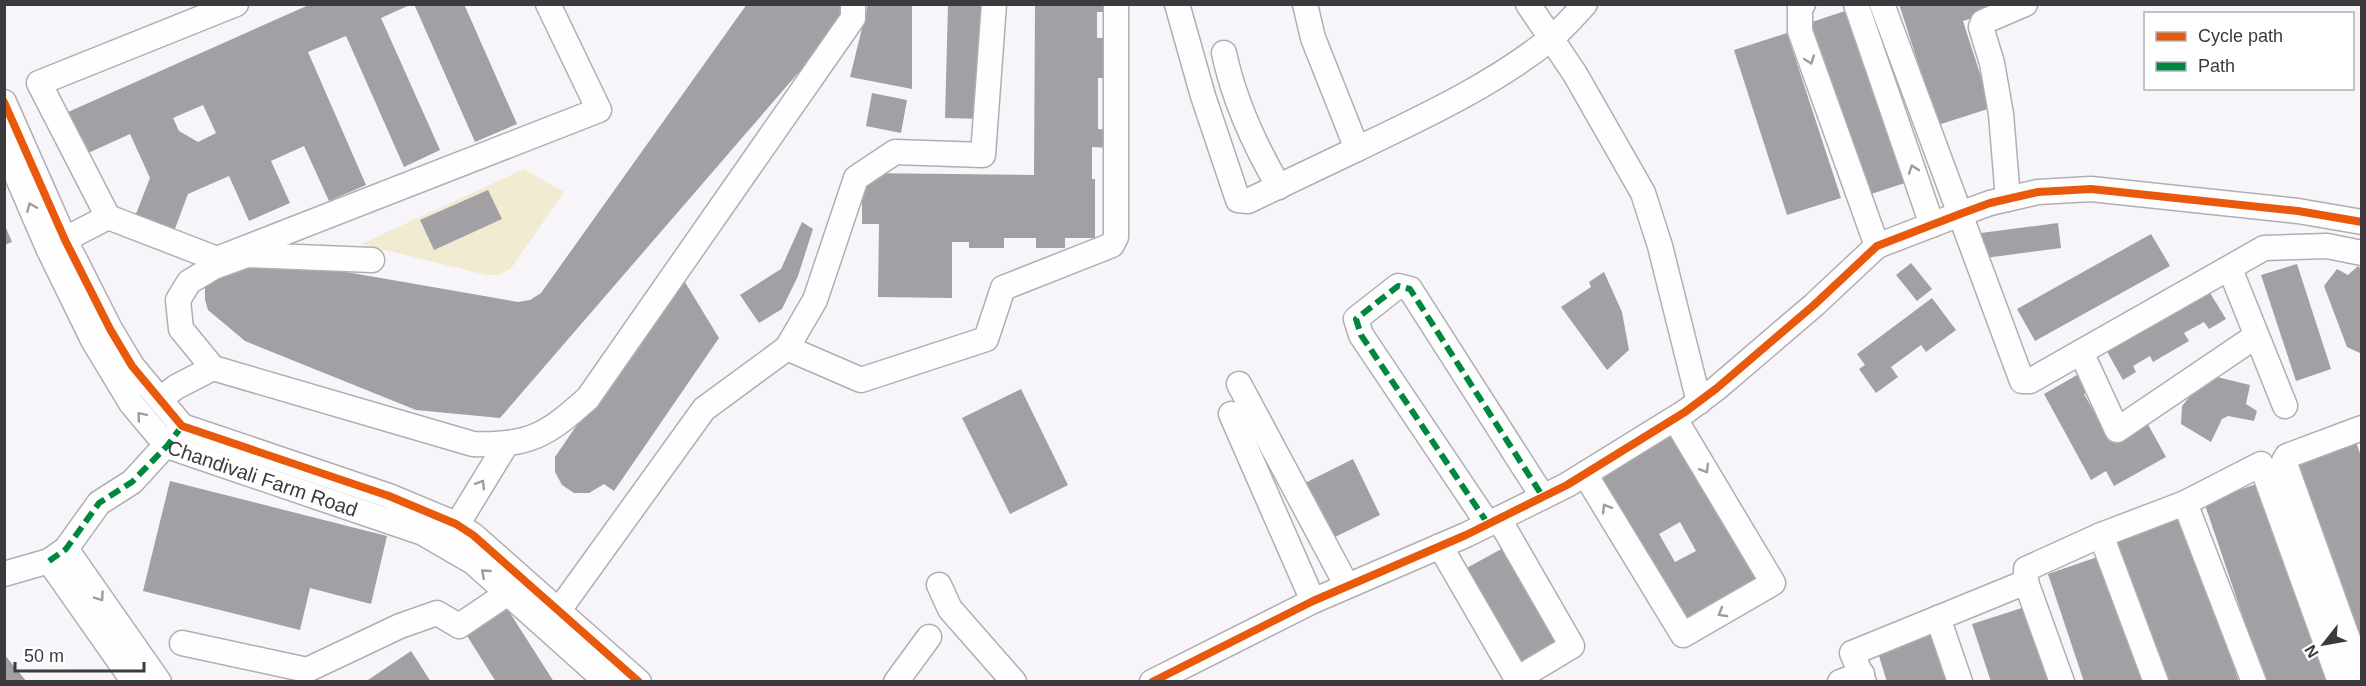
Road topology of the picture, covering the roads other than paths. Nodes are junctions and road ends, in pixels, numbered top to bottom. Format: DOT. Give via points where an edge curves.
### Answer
graph roads {
  1 [pos="236,4"];
  2 [pos="549,4"];
  3 [pos="853,4"];
  4 [pos="994,4"];
  5 [pos="1116,4"];
  6 [pos="1177,4"];
  7 [pos="1305,4"];
  8 [pos="1528,4"];
  9 [pos="1586,4"];
  10 [pos="1803,4"];
  11 [pos="1856,4"];
  12 [pos="1882,4"];
  13 [pos="2025,4"];
  14 [pos="1550,39"];
  15 [pos="1224,53"];
  16 [pos="4,102"];
  17 [pos="4,147"];
  18 [pos="1357,149"];
  19 [pos="9,170"];
  20 [pos="1279,187"];
  21 [pos="2008,199"];
  22 [pos="1960,214"];
  23 [pos="108,217"];
  24 [pos="2361,222"];
  25 [pos="1932,225"];
  26 [pos="57,244"];
  27 [pos="1877,246"];
  28 [pos="2361,254"];
  29 [pos="372,260"];
  30 [pos="2230,268"];
  31 [pos="2256,336"];
  32 [pos="787,348"];
  33 [pos="2081,352"];
  34 [pos="213,368"];
  35 [pos="1239,384"];
  36 [pos="160,399"];
  37 [pos="1699,402"];
  38 [pos="2284,406"];
  39 [pos="1231,414"];
  40 [pos="1675,419"];
  41 [pos="182,426"];
  42 [pos="2361,430"];
  43 [pos="507,443"];
  44 [pos="167,447"];
  45 [pos="1585,474"];
  46 [pos="1543,497"];
  47 [pos="2185,503"];
  48 [pos="1493,522"];
  49 [pos="456,524"];
  50 [pos="2101,535"];
  51 [pos="445,546"];
  52 [pos="1440,546"];
  53 [pos="58,555"];
  54 [pos="4,574"];
  55 [pos="2026,582"];
  56 [pos="939,585"];
  57 [pos="1347,586"];
  58 [pos="508,593"];
  59 [pos="1313,601"];
  60 [pos="1938,618"];
  61 [pos="553,619"];
  62 [pos="929,637"];
  63 [pos="182,643"];
  64 [pos="2361,678"];
  65 [pos="1855,679"];
  66 [pos="134,681"];
  67 [pos="159,681"];
  68 [pos="607,681"];
  69 [pos="639,681"];
  70 [pos="896,681"];
  71 [pos="1014,681"];
  72 [pos="1152,681"];
  73 [pos="1960,681"];
  74 [pos="2062,681"];
  75 [pos="2156,681"];
  76 [pos="2254,681"];
  77 [pos="2340,681"];
  1 -- 23 [label="street" via="39,83"];
  2 -- 23 [label="street" via="599,110 217,259"];
  3 -- 43 [label="street" via="853,18 588,398 557,425 526,441"];
  4 -- 32 [label="street" via="983,155 895,152 856,178 815,300"];
  5 -- 32 [label="street" via="1116,237 1112,245 1003,288 986,339 861,380"];
  6 -- 20 [label="street" via="1238,200 1248,201"];
  7 -- 18 [label="street" via="1313,38"];
  8 -- 14 [label="street"];
  9 -- 14 [label="street"];
  10 -- 27 [label="street, one-way" via="1800,31"];
  25 -- 11 [label="street, one-way"];
  12 -- 22 [label="street"];
  13 -- 21 [label="street" via="1983,22 1982,27 2001,114"];
  14 -- 18 [label="street" via="1444,107"];
  14 -- 37 [label="street" via="1575,74 1643,193"];
  15 -- 20 [label="street" via="1230,80 1253,137"];
  16 -- 26 [label="street"];
  17 -- 19 [label="street, Chandivali Farm Road"];
  18 -- 20 [label="street"];
  26 -- 19 [label="street, Chandivali Farm Road, one-way"];
  21 -- 22 [label="street"];
  21 -- 24 [label="street" via="2038,192 2091,189 2298,211"];
  22 -- 25 [label="street"];
  22 -- 33 [label="street" via="2022,381 2030,381"];
  23 -- 26 [label="street"];
  25 -- 27 [label="street"];
  26 -- 36 [label="street" via="132,366"];
  44 -- 26 [label="street, Chandivali Farm Road, one-way" via="131,403 93,340"];
  27 -- 37 [label="street"];
  28 -- 30 [label="street" via="2327,246 2264,248"];
  29 -- 34 [label="street" via="247,255 214,267 189,282 178,300 181,329"];
  30 -- 31 [label="street"];
  30 -- 33 [label="street"];
  31 -- 33 [label="street" via="2117,430"];
  31 -- 38 [label="street"];
  32 -- 61 [label="street" via="704,409"];
  34 -- 36 [label="street"];
  34 -- 43 [label="street" via="473,444"];
  35 -- 57 [label="street"];
  36 -- 41 [label="street"];
  37 -- 40 [label="street"];
  39 -- 59 [label="street"];
  40 -- 45 [label="street"];
  40 -- 45 [label="street, one-way" via="1773,583 1683,635"];
  41 -- 44 [label="street"];
  41 -- 49 [label="street" via="389,496"];
  42 -- 64 [label="street" via="2287,456 2284,461"];
  49 -- 43 [label="street, one-way"];
  44 -- 51 [label="street, Chandivali Farm Road" via="423,533"];
  44 -- 53 [label="street" via="132,482 99,503"];
  45 -- 46 [label="street"];
  46 -- 48 [label="street"];
  46 -- 48 [label="street" via="1410,289 1398,286 1356,319 1361,335"];
  47 -- 50 [label="street"];
  47 -- 76 [label="street"];
  47 -- 77 [label="street" via="2261,464"];
  48 -- 52 [label="street"];
  48 -- 52 [label="street" via="1572,646 1517,679"];
  49 -- 51 [label="street"];
  49 -- 61 [label="street" via="473,535"];
  50 -- 55 [label="street" via="2026,569"];
  50 -- 75 [label="street"];
  58 -- 51 [label="street, Chandivali Farm Road, one-way" via="473,562"];
  52 -- 57 [label="street"];
  53 -- 54 [label="street"];
  53 -- 66 [label="street"];
  53 -- 67 [label="street, one-way"];
  55 -- 60 [label="street"];
  55 -- 74 [label="street"];
  56 -- 71 [label="street" via="950,609"];
  57 -- 59 [label="street"];
  58 -- 61 [label="street, Chandivali Farm Road"];
  58 -- 63 [label="street" via="459,626 437,613 307,670"];
  59 -- 72 [label="street"];
  60 -- 65 [label="street" via="1852,653"];
  60 -- 73 [label="street"];
  61 -- 68 [label="street, Chandivali Farm Road"];
  61 -- 69 [label="street"];
  62 -- 70 [label="street"];
}
